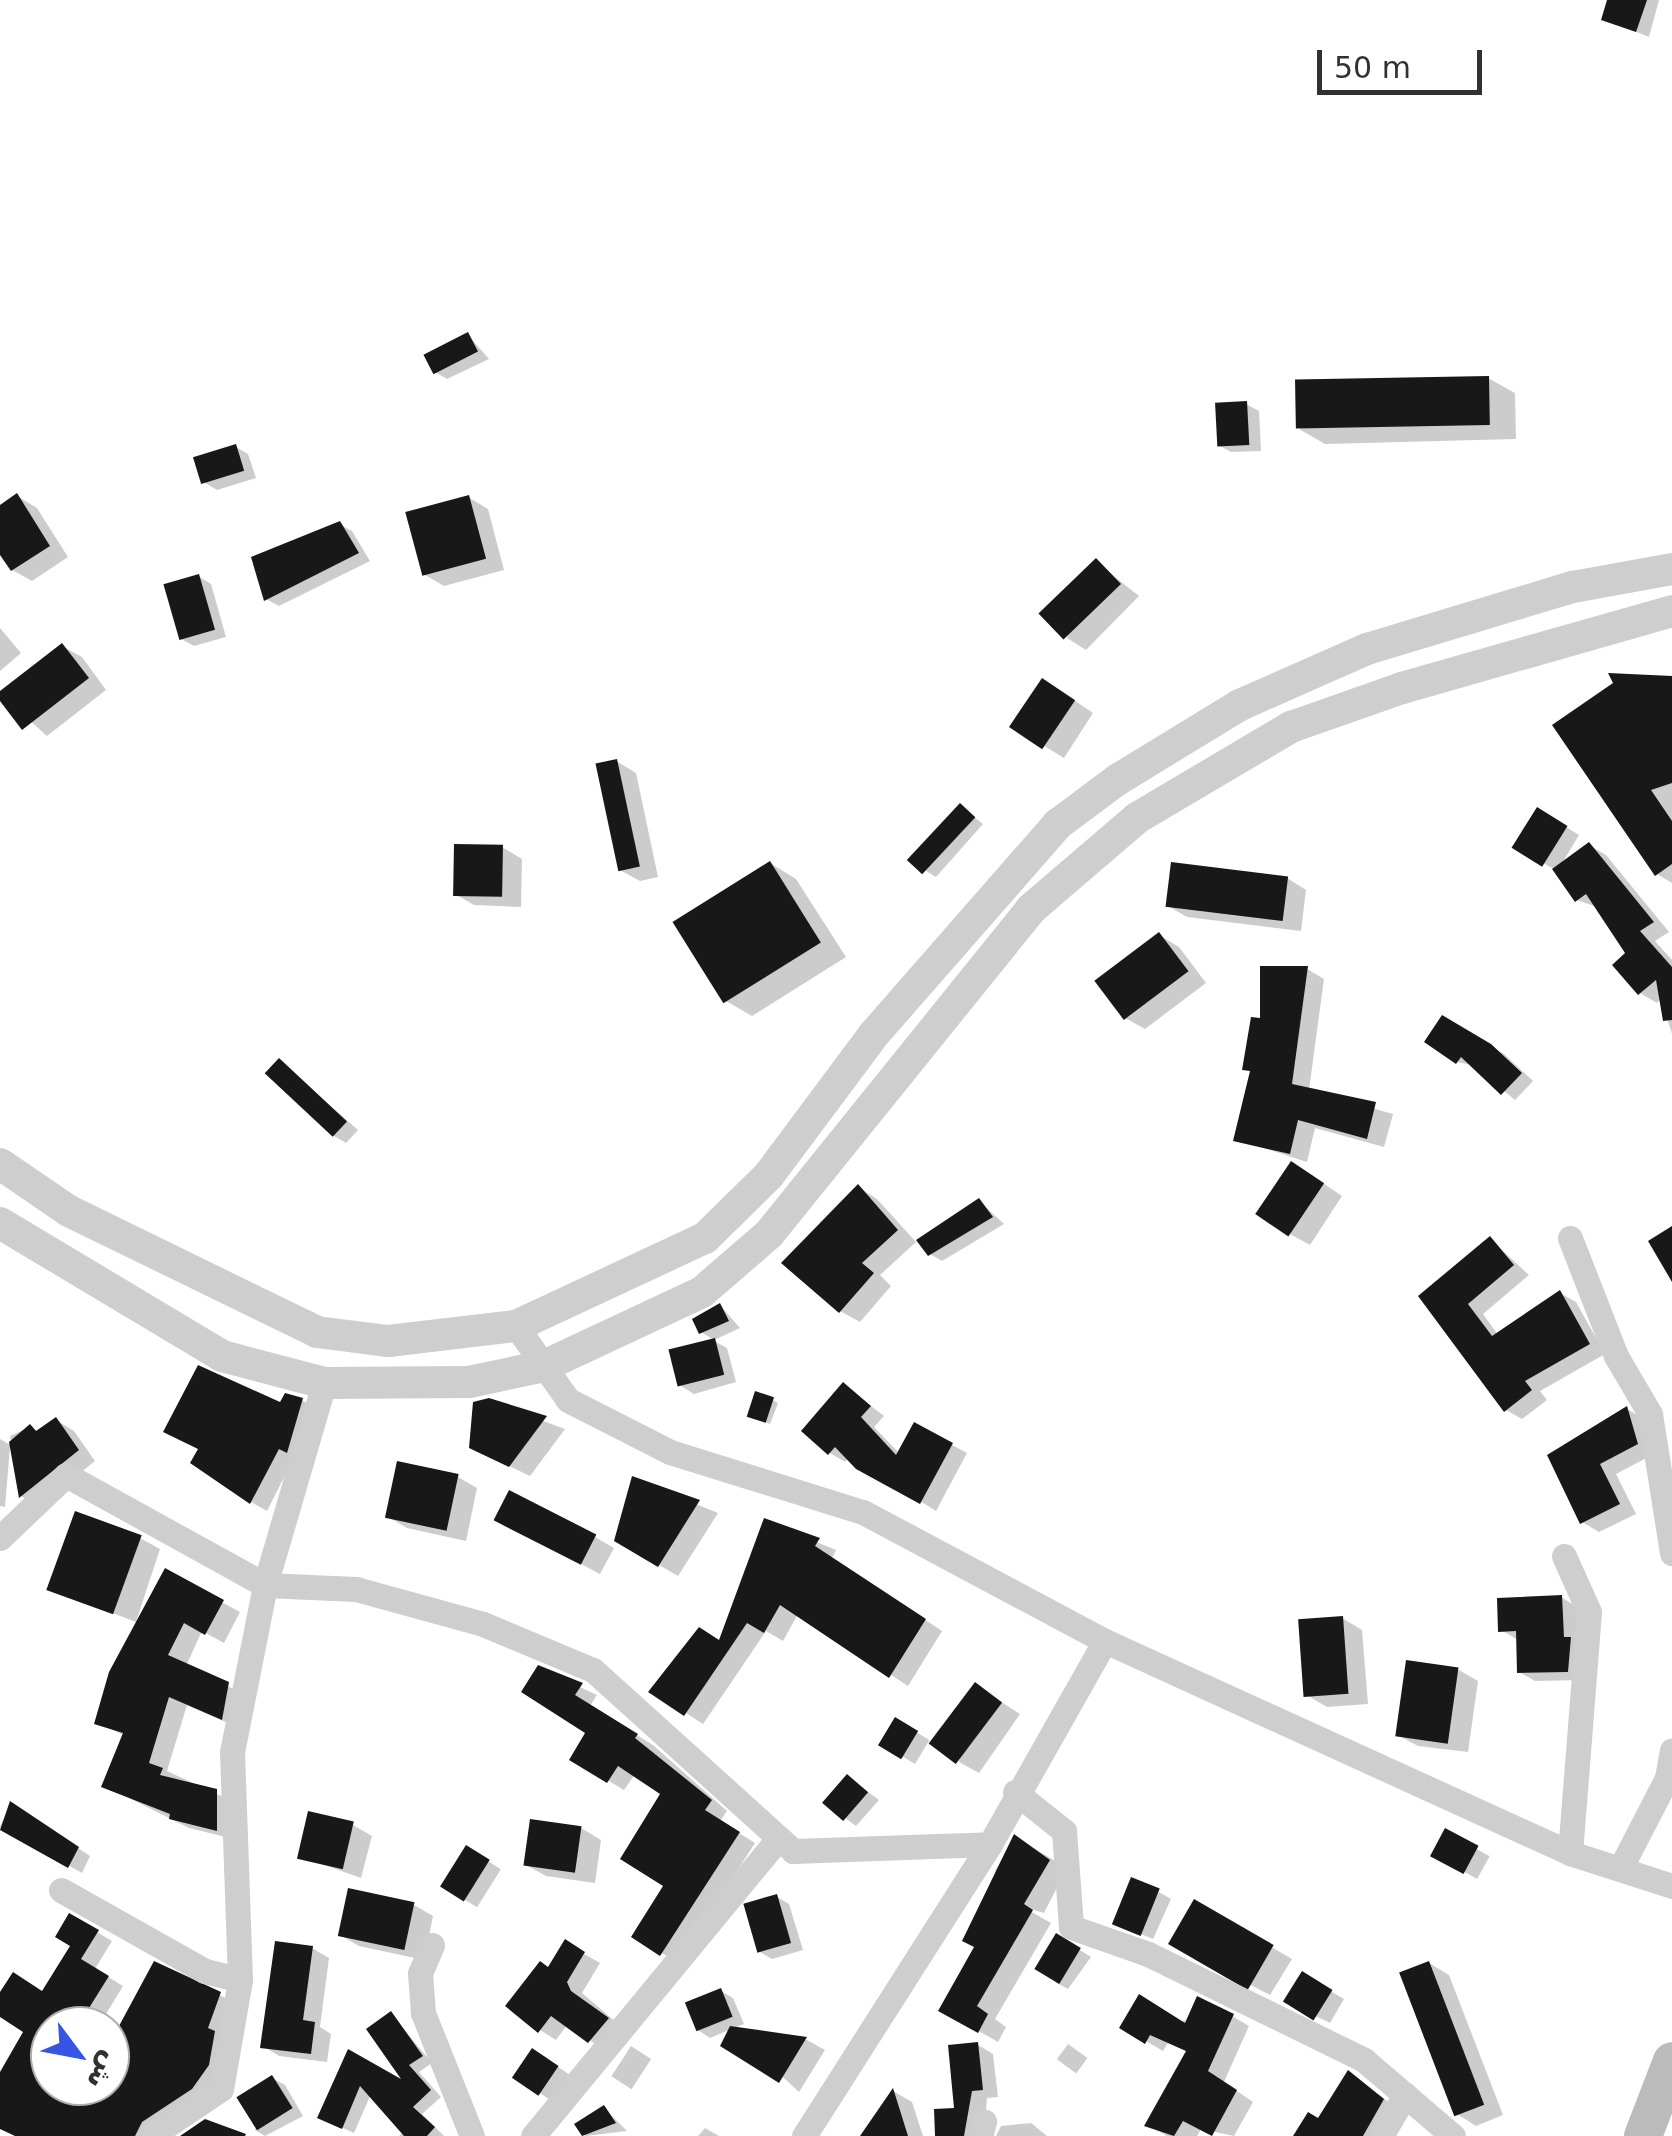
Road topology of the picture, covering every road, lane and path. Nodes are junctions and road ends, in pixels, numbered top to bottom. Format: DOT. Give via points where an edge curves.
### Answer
graph roads {
  1 [pos="1672,569"];
  2 [pos="1672,612"];
  3 [pos="0,1164"];
  4 [pos="0,1223"];
  5 [pos="1570,1238"];
  6 [pos="516,1326"];
  7 [pos="544,1366"];
  8 [pos="324,1383"];
  9 [pos="0,1536"];
  10 [pos="1672,1553"];
  11 [pos="1564,1556"];
  12 [pos="265,1585"];
  13 [pos="1105,1641"];
  14 [pos="1672,1750"];
  15 [pos="1015,1792"];
  16 [pos="776,1841"];
  17 [pos="990,1844"];
  18 [pos="1570,1853"];
  19 [pos="1620,1869"];
  20 [pos="1672,1886"];
  21 [pos="61,1890"];
  22 [pos="432,1945"];
  23 [pos="240,1980"];
  24 [pos="1672,2061"];
  25 [pos="1406,2095"];
  26 [pos="151,2136"];
  27 [pos="472,2136"];
  28 [pos="533,2136"];
  29 [pos="804,2136"];
  30 [pos="1381,2136"];
  31 [pos="1453,2136"];
  32 [pos="1644,2136"];
  1 -- 6 [label="street" via="1573,588 1367,649 1240,705 1118,780 1058,824 875,1033 769,1175 706,1238"];
  2 -- 7 [label="street" via="1402,688 1292,728 1137,818 1031,909 770,1234 702,1292"];
  3 -- 6 [label="street" via="69,1211 318,1332 388,1342"];
  4 -- 8 [label="street" via="222,1356"];
  5 -- 10 [label="street" via="1616,1356 1650,1414"];
  6 -- 7 [label="street"];
  7 -- 8 [label="street" via="469,1382"];
  7 -- 13 [label="street" via="568,1400 670,1452 863,1512"];
  8 -- 12 [label="street"];
  9 -- 12 [label="street" via="66,1475"];
  11 -- 18 [label="street" via="1589,1612"];
  12 -- 16 [label="street" via="356,1589 484,1624 593,1670"];
  12 -- 23 [label="street" via="232,1752"];
  13 -- 15 [label="street"];
  13 -- 18 [label="street"];
  14 -- 19 [label="street" via="1666,1778"];
  15 -- 17 [label="street"];
  15 -- 25 [label="street" via="1064,1831 1071,1927 1148,1954 1364,2060"];
  16 -- 17 [label="street" via="811,1854"];
  16 -- 28 [label="street"];
  17 -- 29 [label="street"];
  18 -- 19 [label="street"];
  19 -- 20 [label="street"];
  21 -- 23 [label="street" via="205,1970"];
  22 -- 27 [label="street" via="420,1973 422,2013"];
  23 -- 26 [label="street" via="221,2089"];
  24 -- 32 [label="main road"];
  25 -- 30 [label="street"];
  25 -- 31 [label="street"];
}
